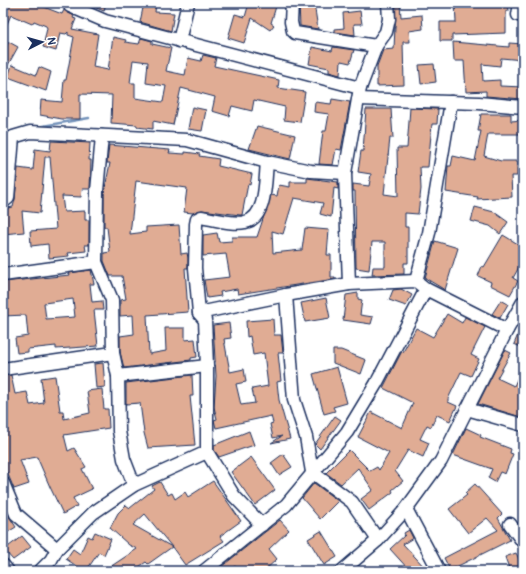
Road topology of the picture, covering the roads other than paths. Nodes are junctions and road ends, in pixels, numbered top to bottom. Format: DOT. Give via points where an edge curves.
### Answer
graph roads {
  1 [pos="188,3"];
  2 [pos="292,3"];
  3 [pos="388,3"];
  4 [pos="520,3"];
  5 [pos="70,6"];
  6 [pos="518,15"];
  7 [pos="179,42"];
  8 [pos="376,46"];
  9 [pos="359,93"];
  10 [pos="452,102"];
  11 [pos="523,107"];
  12 [pos="102,136"];
  13 [pos="267,162"];
  14 [pos="345,173"];
  15 [pos="3,202"];
  16 [pos="96,262"];
  17 [pos="3,275"];
  18 [pos="349,284"];
  19 [pos="421,285"];
  20 [pos="286,295"];
  21 [pos="523,302"];
  22 [pos="199,314"];
  23 [pos="514,325"];
  24 [pos="114,353"];
  25 [pos="207,366"];
  26 [pos="3,369"];
  27 [pos="118,376"];
  28 [pos="467,410"];
  29 [pos="523,425"];
  30 [pos="207,452"];
  31 [pos="312,472"];
  32 [pos="3,483"];
  33 [pos="134,485"];
  34 [pos="406,509"];
  35 [pos="510,524"];
  36 [pos="262,525"];
  37 [pos="378,540"];
  38 [pos="523,542"];
  39 [pos="57,549"];
  40 [pos="3,565"];
  41 [pos="8,571"];
  42 [pos="40,571"];
  43 [pos="204,571"];
  44 [pos="342,571"];
  45 [pos="439,571"];
  1 -- 7 [label="street"];
  2 -- 8 [label="street" via="291,27 295,33"];
  3 -- 8 [label="street" via="389,19 386,32"];
  4 -- 6 [label="street"];
  5 -- 7 [label="street" via="105,21"];
  7 -- 9 [label="street" via="273,64"];
  8 -- 9 [label="street"];
  9 -- 10 [label="street"];
  9 -- 14 [label="street"];
  10 -- 11 [label="street"];
  10 -- 19 [label="street"];
  12 -- 13 [label="street" via="187,140"];
  12 -- 15 [label="street" via="30,132 14,136 8,198"];
  12 -- 16 [label="street" via="97,191"];
  13 -- 14 [label="street" via="311,171"];
  13 -- 22 [label="street" via="261,209 256,216 244,223 201,217 197,219 195,268"];
  14 -- 18 [label="street"];
  16 -- 17 [label="street"];
  16 -- 24 [label="street" via="112,300"];
  18 -- 19 [label="street"];
  18 -- 20 [label="street"];
  19 -- 23 [label="street"];
  19 -- 31 [label="street" via="376,384 347,432"];
  20 -- 22 [label="street"];
  20 -- 31 [label="street" via="294,400 306,437"];
  21 -- 23 [label="street"];
  22 -- 25 [label="street" via="205,320"];
  23 -- 28 [label="street"];
  24 -- 26 [label="street"];
  24 -- 27 [label="street"];
  25 -- 27 [label="street"];
  25 -- 30 [label="street"];
  27 -- 33 [label="street" via="118,431"];
  28 -- 29 [label="street"];
  28 -- 34 [label="street" via="441,461"];
  30 -- 33 [label="street"];
  30 -- 36 [label="street" via="234,496"];
  31 -- 36 [label="street" via="286,505"];
  31 -- 37 [label="street" via="352,502"];
  32 -- 39 [label="street" via="16,514"];
  33 -- 39 [label="street" via="93,513"];
  34 -- 37 [label="street"];
  34 -- 45 [label="street"];
  35 -- 38 [label="street"];
  36 -- 43 [label="street"];
  37 -- 44 [label="street"];
  39 -- 42 [label="street"];
  40 -- 41 [label="street"];
}
